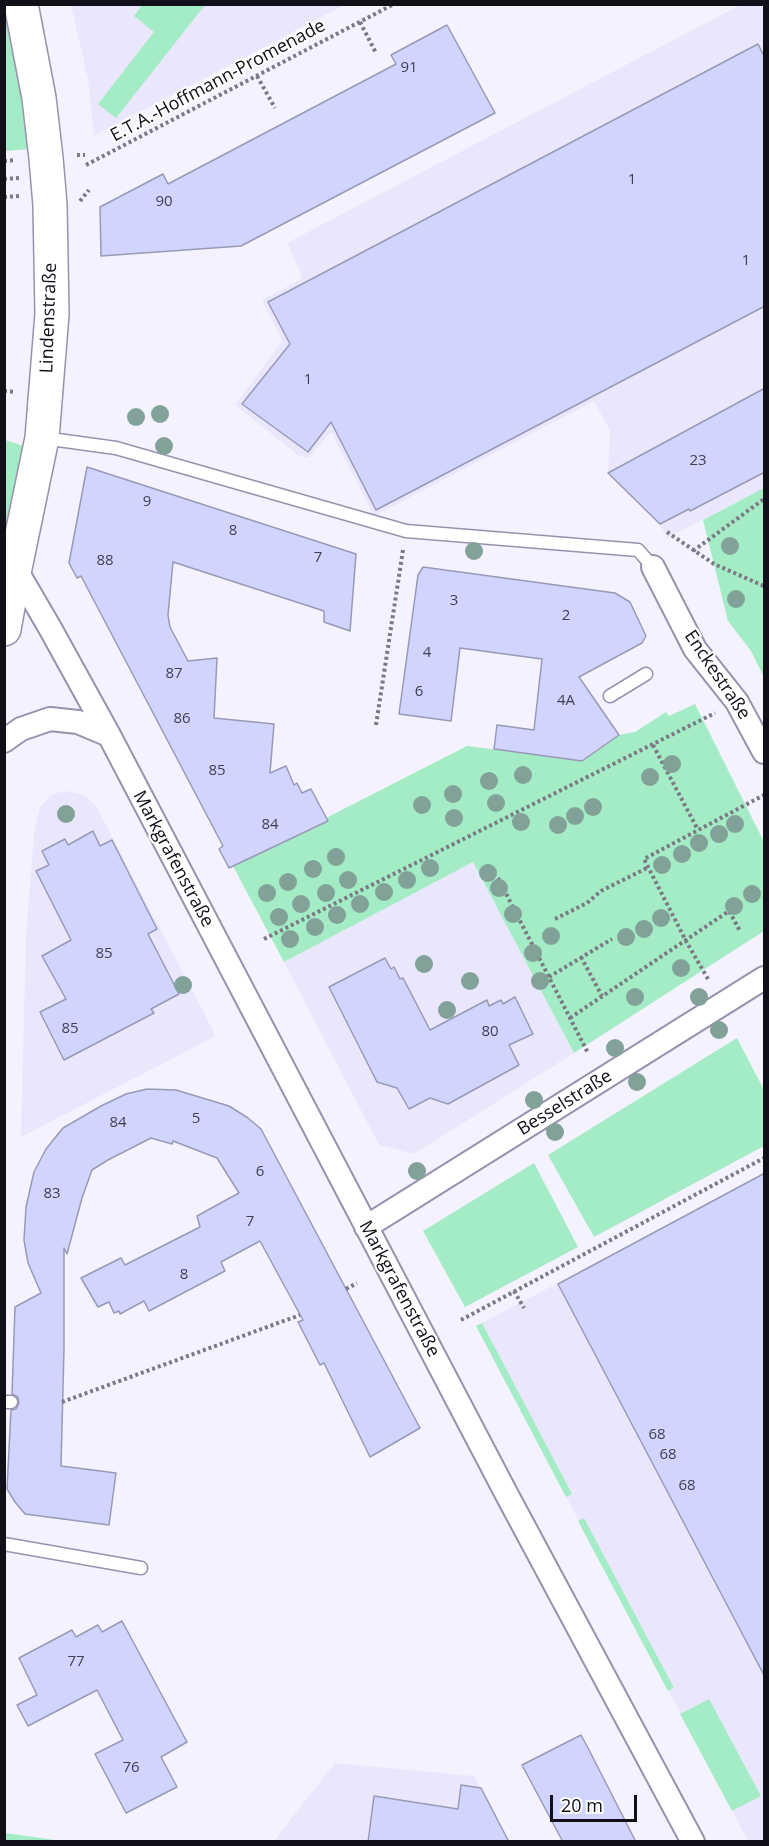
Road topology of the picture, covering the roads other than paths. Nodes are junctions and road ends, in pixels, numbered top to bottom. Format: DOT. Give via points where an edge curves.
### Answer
graph roads {
  1 [pos="21,4"];
  2 [pos="42,438"];
  3 [pos="10,559"];
  4 [pos="653,567"];
  5 [pos="4,629"];
  6 [pos="646,674"];
  7 [pos="610,696"];
  8 [pos="109,735"];
  9 [pos="4,741"];
  10 [pos="765,752"];
  11 [pos="765,978"];
  12 [pos="366,1227"];
  13 [pos="4,1544"];
  14 [pos="141,1568"];
  15 [pos="693,1842"];
  1 -- 2 [label="main road, Lindenstraße" via="39,98 50,214 52,314"];
  2 -- 3 [label="main road, Lindenstraße"];
  2 -- 4 [label="lane" via="116,448 406,531 639,550"];
  3 -- 5 [label="main road, Lindenstraße"];
  3 -- 8 [label="street, Markgrafenstraße"];
  4 -- 10 [label="street, Enckestraße" via="695,648 737,702"];
  6 -- 7 [label="lane"];
  8 -- 9 [label="street" via="78,722 50,719 21,729"];
  8 -- 12 [label="street, Markgrafenstraße"];
  11 -- 12 [label="street, Besselstraße"];
  12 -- 15 [label="street, Markgrafenstraße"];
  13 -- 14 [label="lane"];
}
